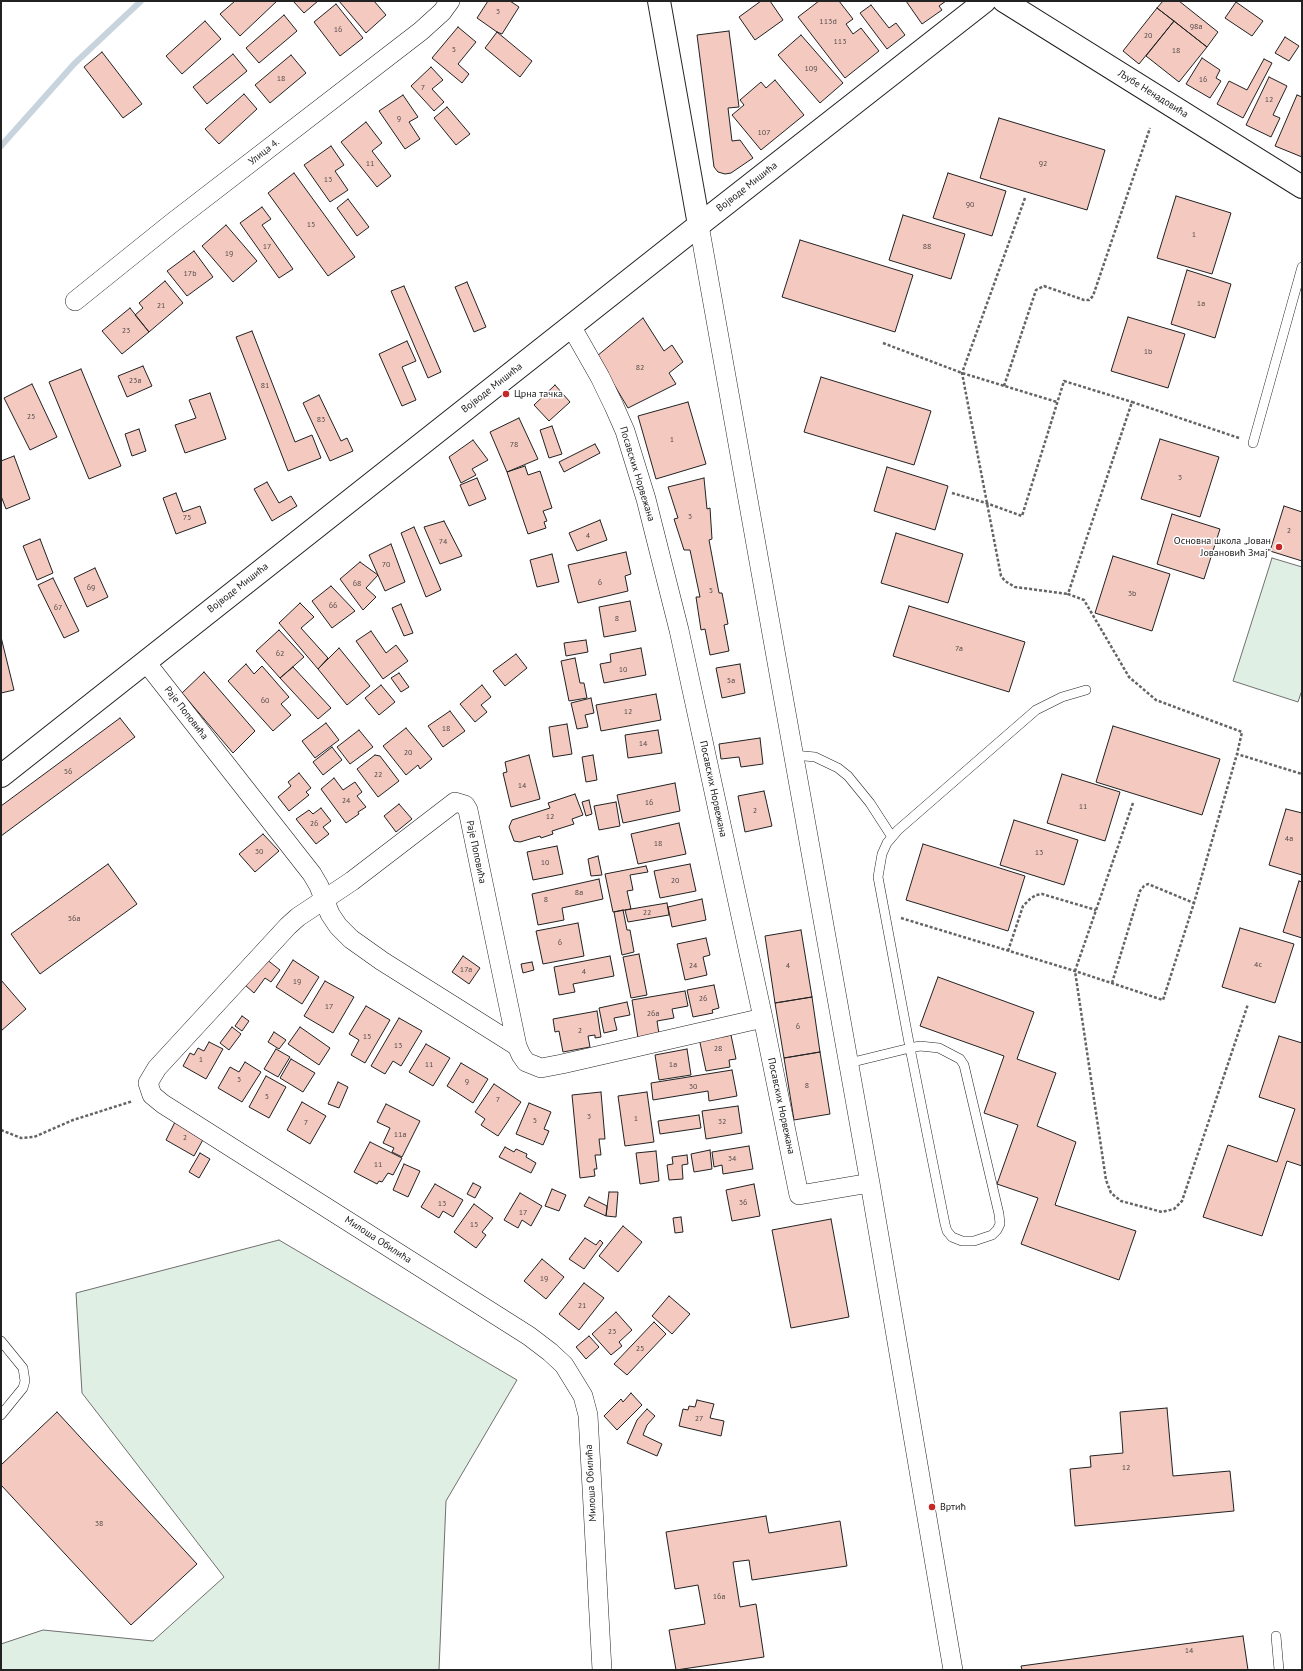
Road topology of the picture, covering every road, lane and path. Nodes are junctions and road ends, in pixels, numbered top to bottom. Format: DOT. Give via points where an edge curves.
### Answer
graph roads {
  1 [pos="450,1"];
  2 [pos="659,1"];
  3 [pos="985,1"];
  4 [pos="1004,1"];
  5 [pos="1150,128"];
  6 [pos="1302,187"];
  7 [pos="1025,198"];
  8 [pos="699,225"];
  9 [pos="1302,267"];
  10 [pos="75,301"];
  11 [pos="570,326"];
  12 [pos="883,343"];
  13 [pos="962,373"];
  14 [pos="1004,386"];
  15 [pos="1057,402"];
  16 [pos="1132,402"];
  17 [pos="1252,443"];
  18 [pos="952,493"];
  19 [pos="986,503"];
  20 [pos="1068,594"];
  21 [pos="145,661"];
  22 [pos="1086,690"];
  23 [pos="1237,754"];
  24 [pos="794,755"];
  25 [pos="1302,774"];
  26 [pos="1,776"];
  27 [pos="1133,803"];
  28 [pos="892,837"];
  29 [pos="324,900"];
  30 [pos="1194,903"];
  31 [pos="1096,910"];
  32 [pos="885,913"];
  33 [pos="1008,951"];
  34 [pos="1075,971"];
  35 [pos="1112,983"];
  36 [pos="1248,1004"];
  37 [pos="763,1018"];
  38 [pos="517,1046"];
  39 [pos="910,1048"];
  40 [pos="849,1063"];
  41 [pos="152,1095"];
  42 [pos="1,1130"];
  43 [pos="870,1183"];
  44 [pos="1,1341"];
  45 [pos="1,1415"];
  46 [pos="1276,1636"];
  47 [pos="602,1670"];
  48 [pos="952,1670"];
  49 [pos="1278,1670"];
  1 -- 10 [label="street, Улица 4." via="421,31"];
  2 -- 8 [label="main road"];
  3 -- 8 [label="main road, Војводе Мишића"];
  4 -- 6 [label="main road, Љубе Ненадовића"];
  5 -- 14 [label="path" via="1093,296 1089,300 1084,300 1044,286 1036,290"];
  7 -- 13 [label="path"];
  8 -- 11 [label="main road, Војводе Мишића"];
  8 -- 24 [label="street"];
  9 -- 17 [label="lane"];
  11 -- 21 [label="main road, Војводе Мишића"];
  11 -- 37 [label="street, Посавских Норвежана" via="614,406 646,499 679,630"];
  12 -- 13 [label="path"];
  13 -- 14 [label="path"];
  13 -- 19 [label="path"];
  14 -- 15 [label="path"];
  15 -- 16 [label="path" via="1064,380"];
  15 -- 19 [label="path" via="1022,516"];
  16 -- 17 [label="path"];
  16 -- 20 [label="path"];
  18 -- 19 [label="path"];
  19 -- 20 [label="path" via="999,570 1005,581 1015,587"];
  20 -- 23 [label="path" via="1084,600 1128,677 1156,700 1242,732"];
  21 -- 26 [label="main road, Војводе Мишића"];
  21 -- 29 [label="street, Раје Поповића" via="312,874"];
  22 -- 28 [label="lane" via="1062,696 1036,710"];
  23 -- 25 [label="path"];
  23 -- 30 [label="path"];
  24 -- 28 [label="lane" via="815,757 848,776 870,803"];
  24 -- 40 [label="street"];
  27 -- 31 [label="path"];
  28 -- 32 [label="lane" via="882,854 878,877"];
  29 -- 38 [label="street, Раје Поповића" via="338,926 351,939"];
  29 -- 38 [label="street, Раје Поповића" via="450,805 455,802 464,805 468,810"];
  29 -- 41 [label="street" via="288,926 157,1068 148,1083"];
  30 -- 35 [label="path" via="1163,1000"];
  30 -- 35 [label="path" via="1148,884 1144,886 1140,891"];
  31 -- 33 [label="path" via="1042,894 1036,895 1023,906"];
  31 -- 34 [label="path"];
  32 -- 33 [label="path"];
  32 -- 39 [label="lane"];
  33 -- 34 [label="path"];
  34 -- 35 [label="path"];
  34 -- 36 [label="path" via="1108,1187 1121,1202 1154,1211 1169,1211 1182,1201"];
  37 -- 38 [label="street, Раје Поповића" via="541,1068 526,1062"];
  37 -- 43 [label="street, Посавских Норвежана" via="799,1195"];
  39 -- 39 [label="lane" via="939,1048 955,1055 964,1065 999,1214 1000,1224 992,1236 962,1241 947,1231"];
  39 -- 40 [label="lane"];
  40 -- 43 [label="street"];
  41 -- 42 [label="path" via="73,1120 34,1138 21,1138"];
  41 -- 47 [label="street, Милоша Обилића" via="529,1336 564,1365 583,1396 588,1415"];
  43 -- 48 [label="street"];
  44 -- 45 [label="lane" via="23,1368 25,1381 23,1388"];
  46 -- 49 [label="lane"];
}
